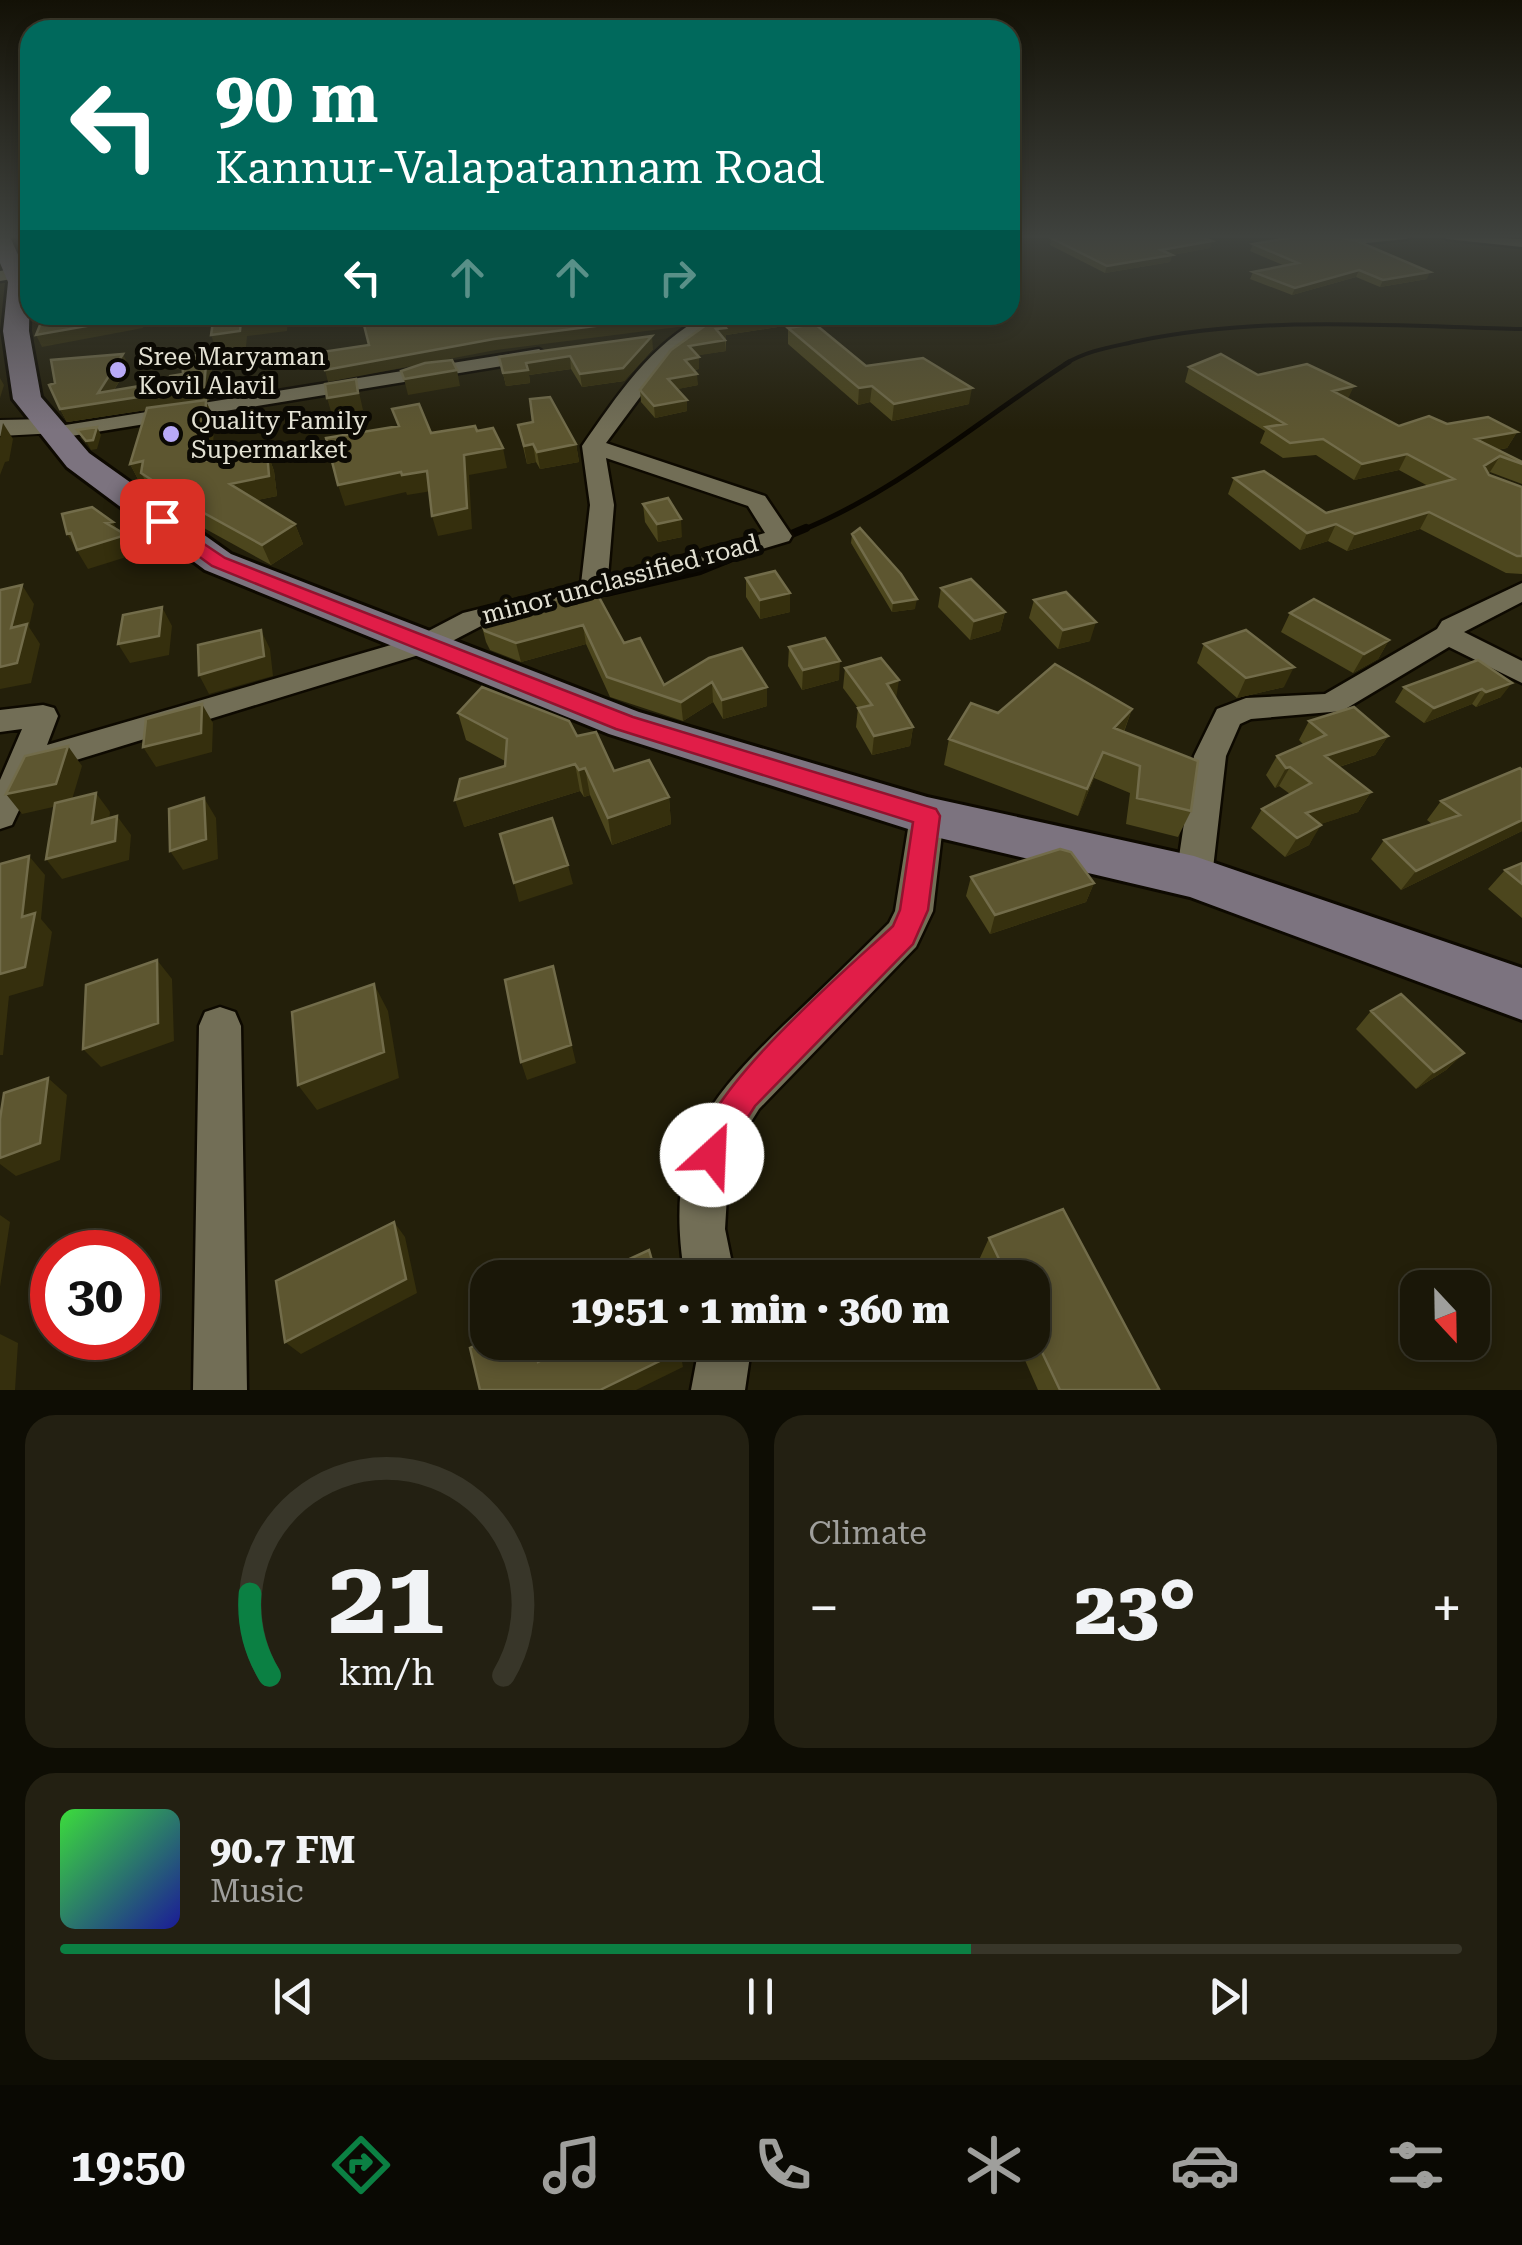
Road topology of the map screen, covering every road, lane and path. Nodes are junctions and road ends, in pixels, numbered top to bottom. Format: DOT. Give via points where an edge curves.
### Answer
graph roads {
  1 [pos="8,318"];
  2 [pos="703,325"];
  3 [pos="685,336"];
  4 [pos="648,341"];
  5 [pos="555,353"];
  6 [pos="26,420"];
  7 [pos="592,446"];
  8 [pos="594,589"];
  9 [pos="1522,592"];
  10 [pos="1448,635"];
  11 [pos="425,644"];
  12 [pos="1522,673"];
  13 [pos="0,721"];
  14 [pos="24,764"];
  15 [pos="0,816"];
  16 [pos="927,816"];
  17 [pos="1194,877"];
  18 [pos="1522,994"];
  19 [pos="220,1026"];
  20 [pos="707,1260"];
  21 [pos="723,1360"];
  22 [pos="220,1390"];
  23 [pos="718,1390"];
  1 -- 6 [label="main road"];
  2 -- 3 [label="street"];
  3 -- 4 [label="street"];
  3 -- 7 [label="street" via="646,370"];
  5 -- 6 [label="street" via="393,380"];
  6 -- 11 [label="main road" via="218,562"];
  7 -- 8 [label="street" via="602,505"];
  7 -- 8 [label="street, minor unclassified road" via="757,501 780,536"];
  8 -- 11 [label="street, minor unclassified road" via="472,619"];
  9 -- 10 [label="street"];
  10 -- 12 [label="street"];
  10 -- 17 [label="street" via="1331,704 1246,709 1228,717 1210,756"];
  11 -- 14 [label="street, minor unclassified road"];
  11 -- 16 [label="main road" via="624,723"];
  13 -- 14 [label="street" via="43,716"];
  14 -- 15 [label="street"];
  16 -- 17 [label="main road"];
  16 -- 20 [label="street" via="914,910 903,935 744,1094 719,1132 705,1179 701,1229"];
  17 -- 18 [label="main road"];
  19 -- 22 [label="street"];
  21 -- 23 [label="street"];
}
